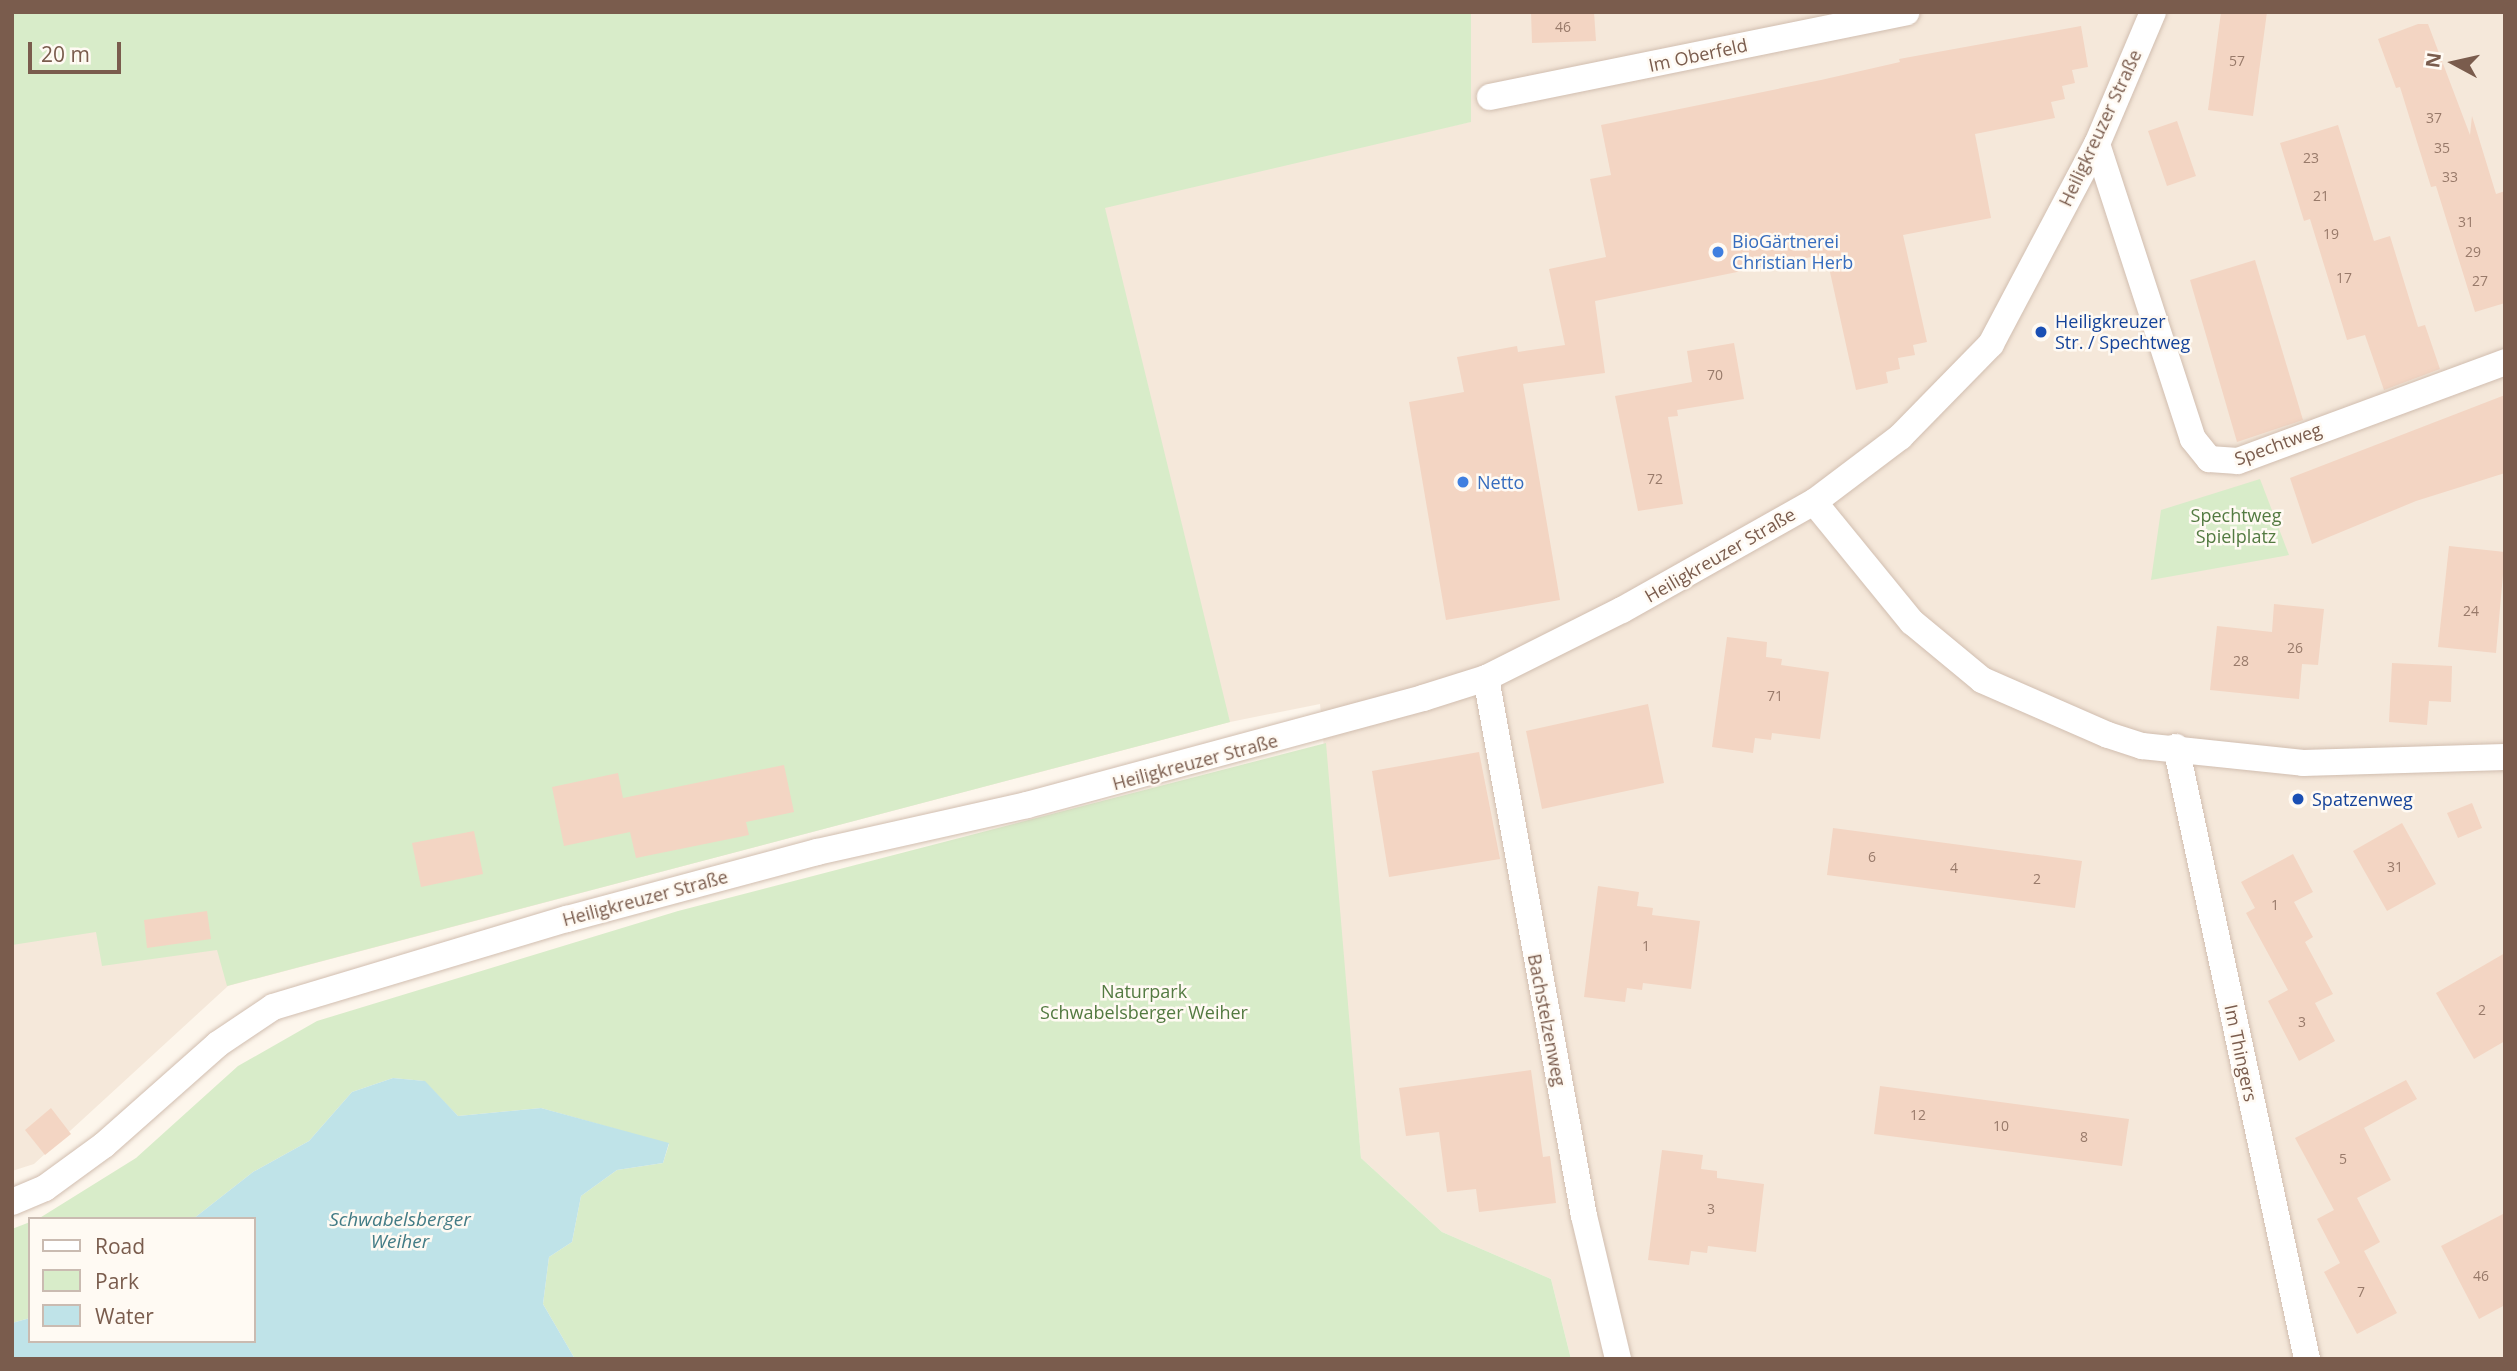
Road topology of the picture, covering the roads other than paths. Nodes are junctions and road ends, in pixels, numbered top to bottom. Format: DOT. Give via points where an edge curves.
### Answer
graph roads {
  1 [pos="1906,12"];
  2 [pos="2142,16"];
  3 [pos="1490,97"];
  4 [pos="2097,144"];
  5 [pos="2505,362"];
  6 [pos="1814,502"];
  7 [pos="1486,678"];
  8 [pos="2176,747"];
  9 [pos="2505,757"];
  10 [pos="12,1202"];
  11 [pos="1618,1359"];
  12 [pos="2308,1359"];
  1 -- 3 [label="street, Im Oberfeld"];
  2 -- 4 [label="street, Heiligkreuzer Straße"];
  4 -- 5 [label="street, Spechtweg" via="2193,439 2209,458 2238,461"];
  4 -- 6 [label="street, Heiligkreuzer Straße" via="1990,344 1900,437"];
  6 -- 7 [label="street, Heiligkreuzer Straße" via="1622,610"];
  6 -- 8 [label="street" via="1912,622 1982,680 2108,735 2142,746"];
  7 -- 10 [label="street, Heiligkreuzer Straße" via="1252,747 1027,805 817,852 567,919 272,1007 218,1044 104,1144 45,1188"];
  7 -- 11 [label="street, Bachstelzenweg" via="1584,1216"];
  8 -- 9 [label="street" via="2303,763"];
  8 -- 12 [label="street, Im Thingers"];
}
